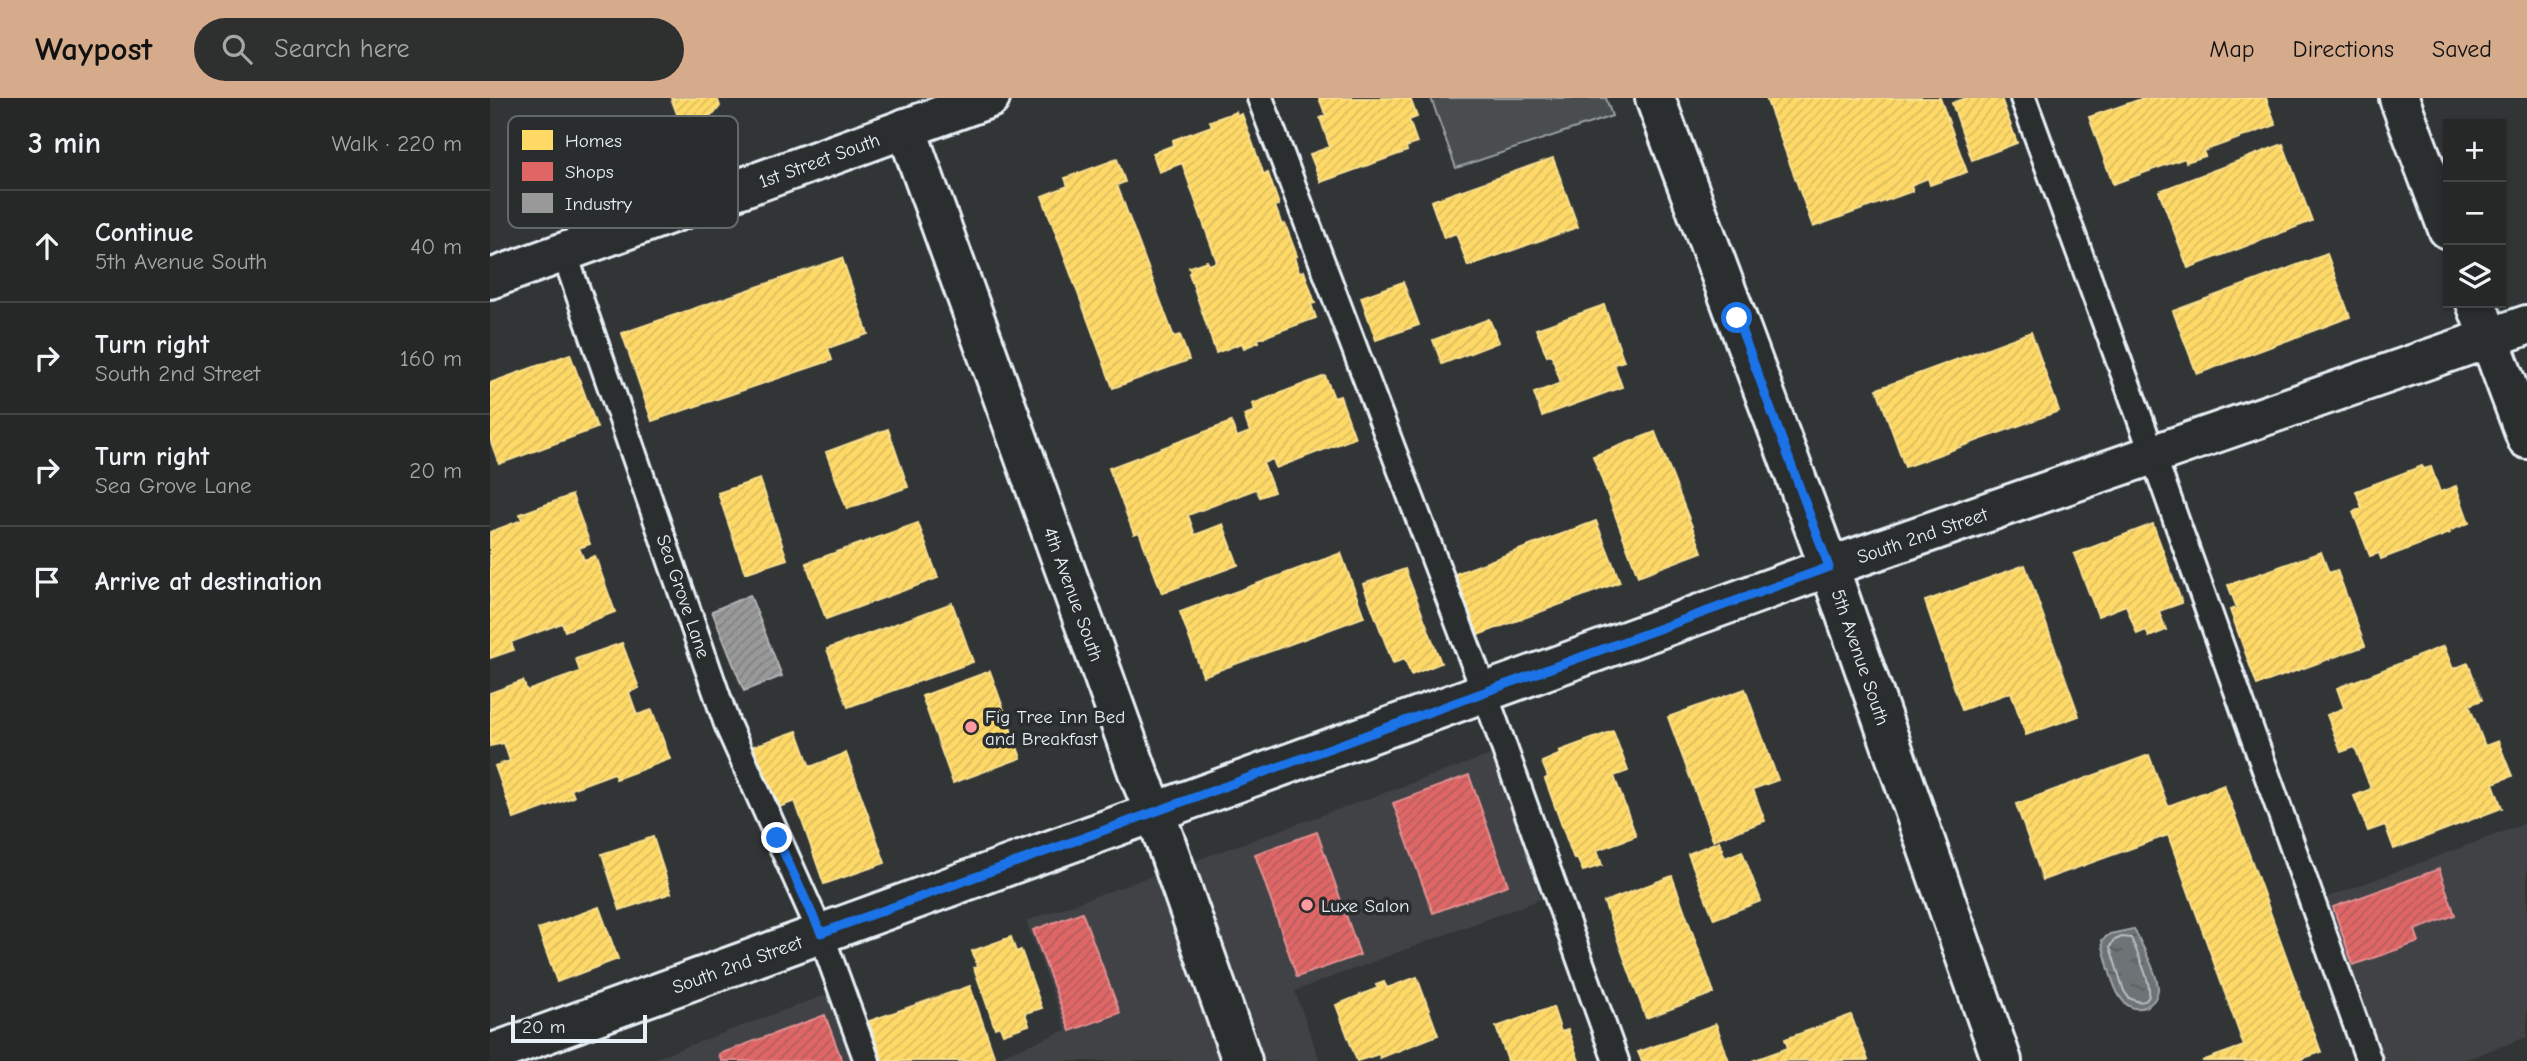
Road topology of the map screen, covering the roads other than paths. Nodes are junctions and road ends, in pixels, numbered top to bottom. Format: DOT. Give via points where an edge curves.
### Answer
graph roads {
  1 [pos="990,98"];
  2 [pos="1260,98"];
  3 [pos="1655,98"];
  4 [pos="2023,98"];
  5 [pos="2399,98"];
  6 [pos="906,128"];
  7 [pos="738,189"];
  8 [pos="2443,216"];
  9 [pos="630,228"];
  10 [pos="564,252"];
  11 [pos="490,279"];
  12 [pos="2478,308"];
  13 [pos="2527,325"];
  14 [pos="2489,339"];
  15 [pos="2527,439"];
  16 [pos="2153,456"];
  17 [pos="1829,567"];
  18 [pos="1484,691"];
  19 [pos="1155,812"];
  20 [pos="821,933"];
  21 [pos="490,1054"];
  22 [pos="867,1061"];
  23 [pos="1242,1061"];
  24 [pos="1616,1061"];
  25 [pos="2002,1061"];
  26 [pos="2369,1061"];
  1 -- 6 [label="street, 1st Street South"];
  2 -- 18 [label="lane"];
  3 -- 17 [label="street, 5th Avenue South"];
  4 -- 16 [label="lane"];
  5 -- 8 [label="street"];
  6 -- 7 [label="street, 1st Street South"];
  6 -- 19 [label="street, 4th Avenue South"];
  9 -- 10 [label="street, 1st Street South"];
  10 -- 11 [label="street, 1st Street South"];
  10 -- 20 [label="lane, Sea Grove Lane" via="727,724"];
  12 -- 14 [label="street"];
  13 -- 14 [label="street, South 2nd Street"];
  14 -- 15 [label="street"];
  14 -- 16 [label="street, South 2nd Street"];
  16 -- 17 [label="street, South 2nd Street"];
  16 -- 26 [label="lane"];
  17 -- 18 [label="street, South 2nd Street"];
  17 -- 25 [label="street, 5th Avenue South"];
  18 -- 19 [label="street, South 2nd Street"];
  18 -- 24 [label="lane"];
  19 -- 20 [label="street, South 2nd Street"];
  19 -- 23 [label="street, 4th Avenue South"];
  20 -- 21 [label="street, South 2nd Street"];
  20 -- 22 [label="lane, Sea Grove Lane"];
}
